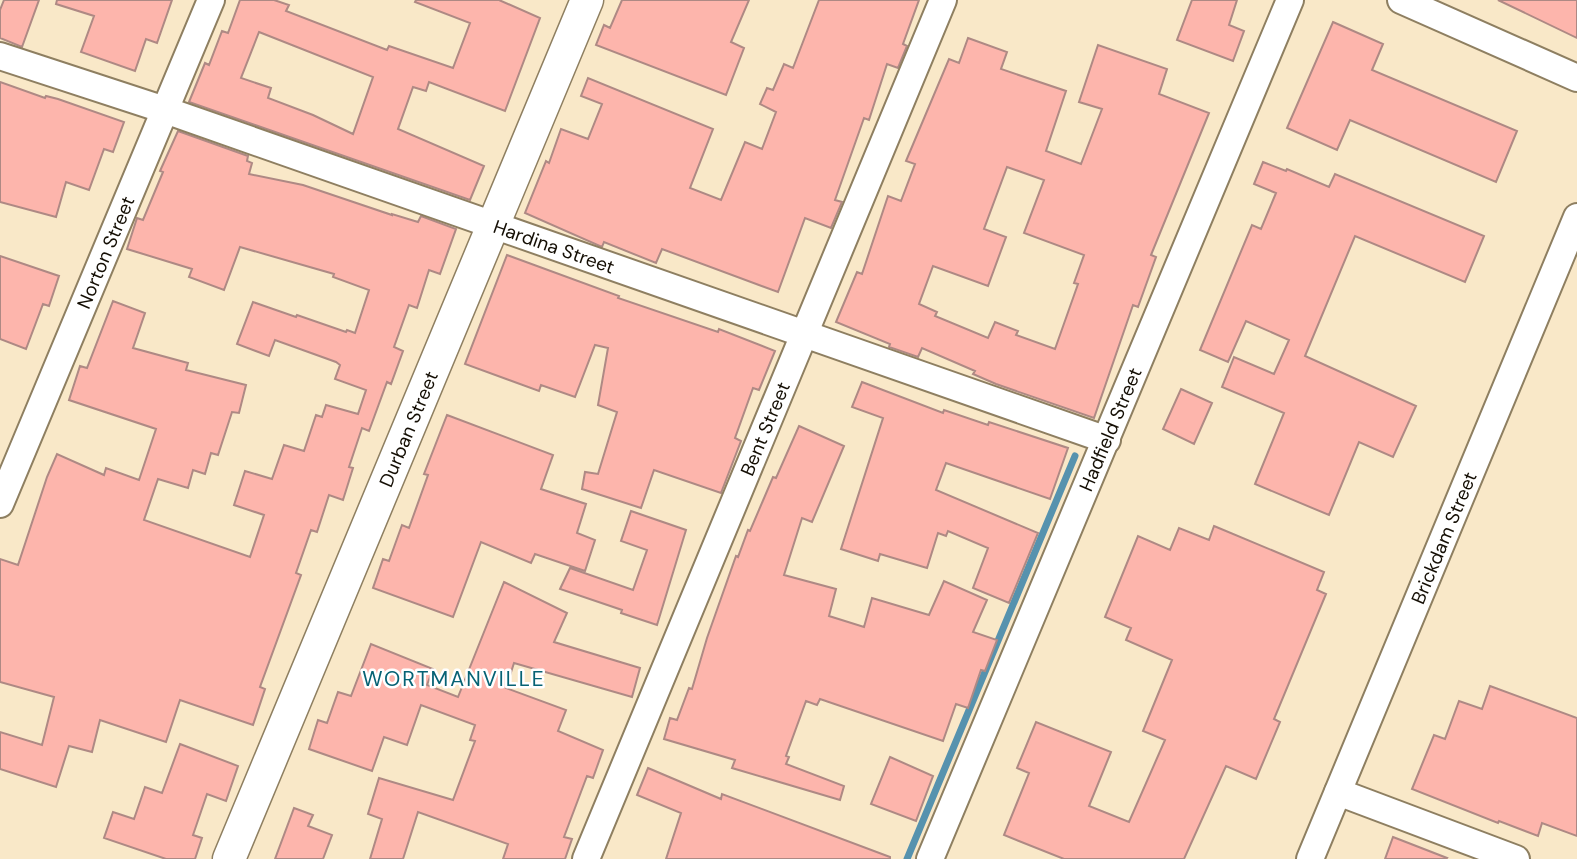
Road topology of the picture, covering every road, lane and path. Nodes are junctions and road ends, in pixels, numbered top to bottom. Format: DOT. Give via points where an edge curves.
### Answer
graph roads {
  1 [pos="211,0"];
  2 [pos="587,0"];
  3 [pos="943,0"];
  4 [pos="1290,0"];
  5 [pos="1401,0"];
  6 [pos="0,56"];
  7 [pos="1577,78"];
  8 [pos="165,110"];
  9 [pos="1577,217"];
  10 [pos="494,225"];
  11 [pos="804,334"];
  12 [pos="1107,440"];
  13 [pos="0,504"];
  14 [pos="1338,792"];
  15 [pos="229,859"];
  16 [pos="586,859"];
  17 [pos="930,859"];
  18 [pos="1310,859"];
  19 [pos="1516,859"];
  1 -- 8 [label="street, Norton Street"];
  2 -- 10 [label="street, Durban Street"];
  3 -- 11 [label="street, Bent Street"];
  4 -- 12 [label="street, Hadfield Street"];
  5 -- 7 [label="street"];
  6 -- 8 [label="street, Hardina Street"];
  8 -- 10 [label="street, Hardina Street"];
  8 -- 13 [label="street, Norton Street"];
  9 -- 14 [label="street, Brickdam Street"];
  10 -- 11 [label="street, Hardina Street"];
  10 -- 15 [label="street, Durban Street"];
  11 -- 12 [label="street, Hardina Street"];
  11 -- 16 [label="street, Bent Street"];
  12 -- 17 [label="street, Hadfield Street"];
  14 -- 18 [label="street, Brickdam Street"];
  14 -- 19 [label="street"];
}
